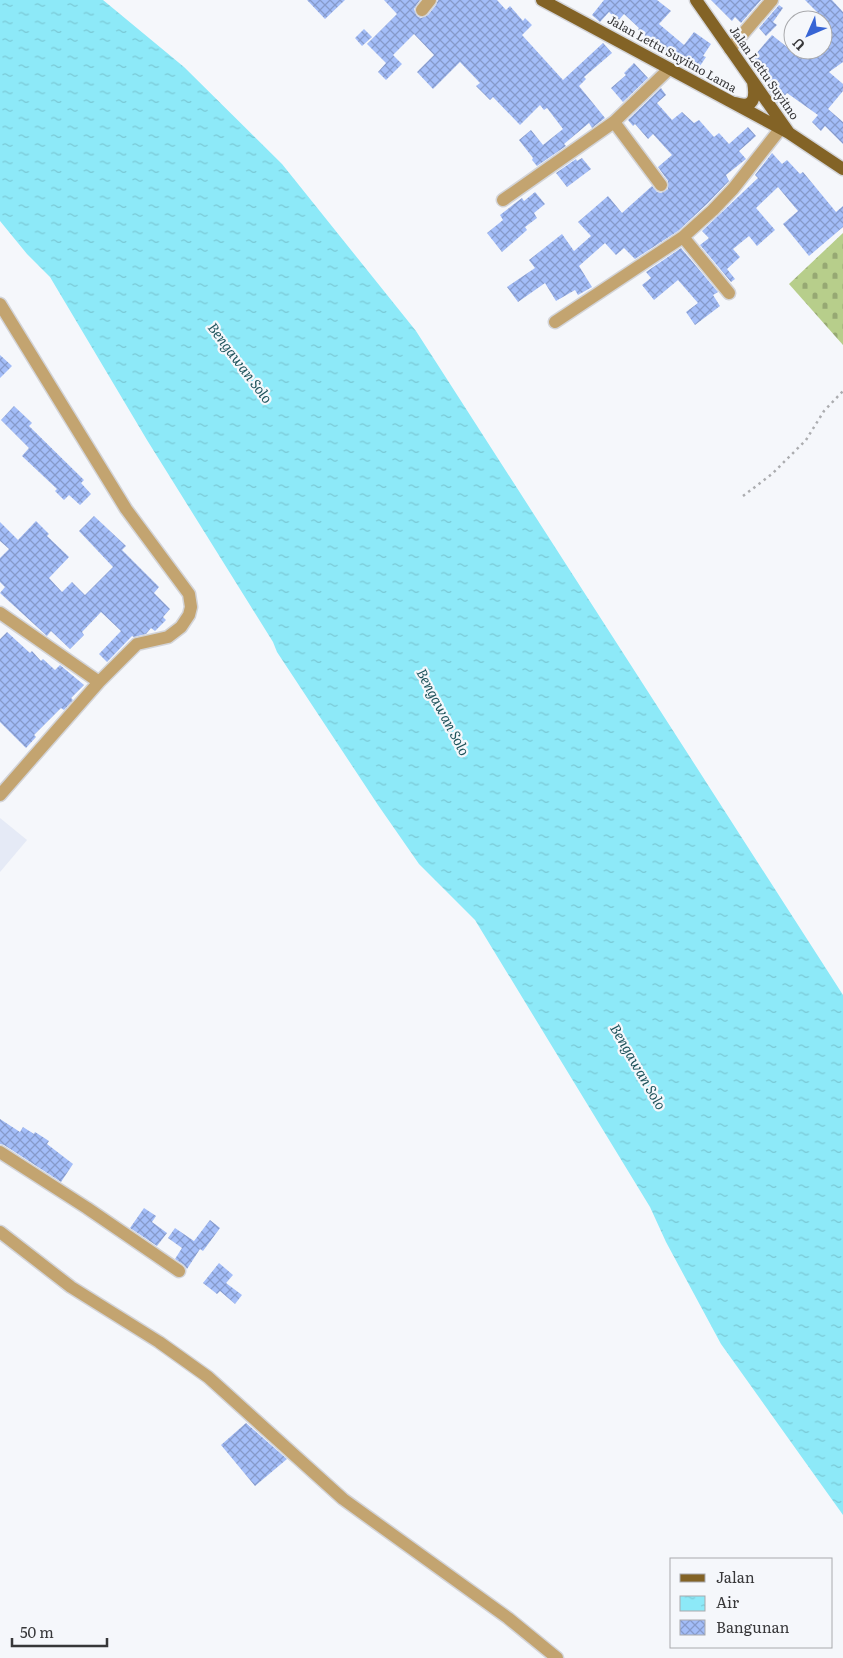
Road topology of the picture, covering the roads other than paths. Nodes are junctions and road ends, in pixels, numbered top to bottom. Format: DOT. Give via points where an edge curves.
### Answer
graph roads {
  1 [pos="430,0"];
  2 [pos="542,0"];
  3 [pos="696,0"];
  4 [pos="772,0"];
  5 [pos="422,10"];
  6 [pos="730,49"];
  7 [pos="669,69"];
  8 [pos="753,82"];
  9 [pos="731,102"];
  10 [pos="614,122"];
  11 [pos="785,131"];
  12 [pos="843,169"];
  13 [pos="661,185"];
  14 [pos="503,200"];
  15 [pos="682,237"];
  16 [pos="729,293"];
  17 [pos="0,304"];
  18 [pos="555,322"];
  19 [pos="0,613"];
  20 [pos="99,682"];
  21 [pos="0,795"];
  22 [pos="0,1152"];
  23 [pos="0,1232"];
  24 [pos="178,1271"];
  25 [pos="557,1658"];
  1 -- 5 [label="street"];
  2 -- 7 [label="main road, Jalan Lettu Suyitno Lama"];
  3 -- 6 [label="main road, Jalan Lettu Suyitno"];
  4 -- 6 [label="street"];
  6 -- 8 [label="main road, Jalan Lettu Suyitno"];
  7 -- 9 [label="main road, Jalan Lettu Suyitno Lama"];
  7 -- 10 [label="street"];
  8 -- 9 [label="main road" via="755,96 749,104 744,106"];
  8 -- 11 [label="main road, Jalan Lettu Suyitno"];
  9 -- 11 [label="main road, Jalan Lettu Suyitno Lama"];
  10 -- 13 [label="street"];
  10 -- 14 [label="street"];
  11 -- 12 [label="main road, Jalan Lettu Suyitno"];
  11 -- 15 [label="street" via="713,210"];
  15 -- 16 [label="street"];
  15 -- 18 [label="street"];
  17 -- 20 [label="street" via="126,509 189,594 191,607 181,627 168,637 137,644"];
  19 -- 20 [label="street"];
  20 -- 21 [label="street"];
  22 -- 24 [label="street"];
  23 -- 25 [label="street" via="70,1287 159,1342 208,1377 343,1499 508,1618"];
}
